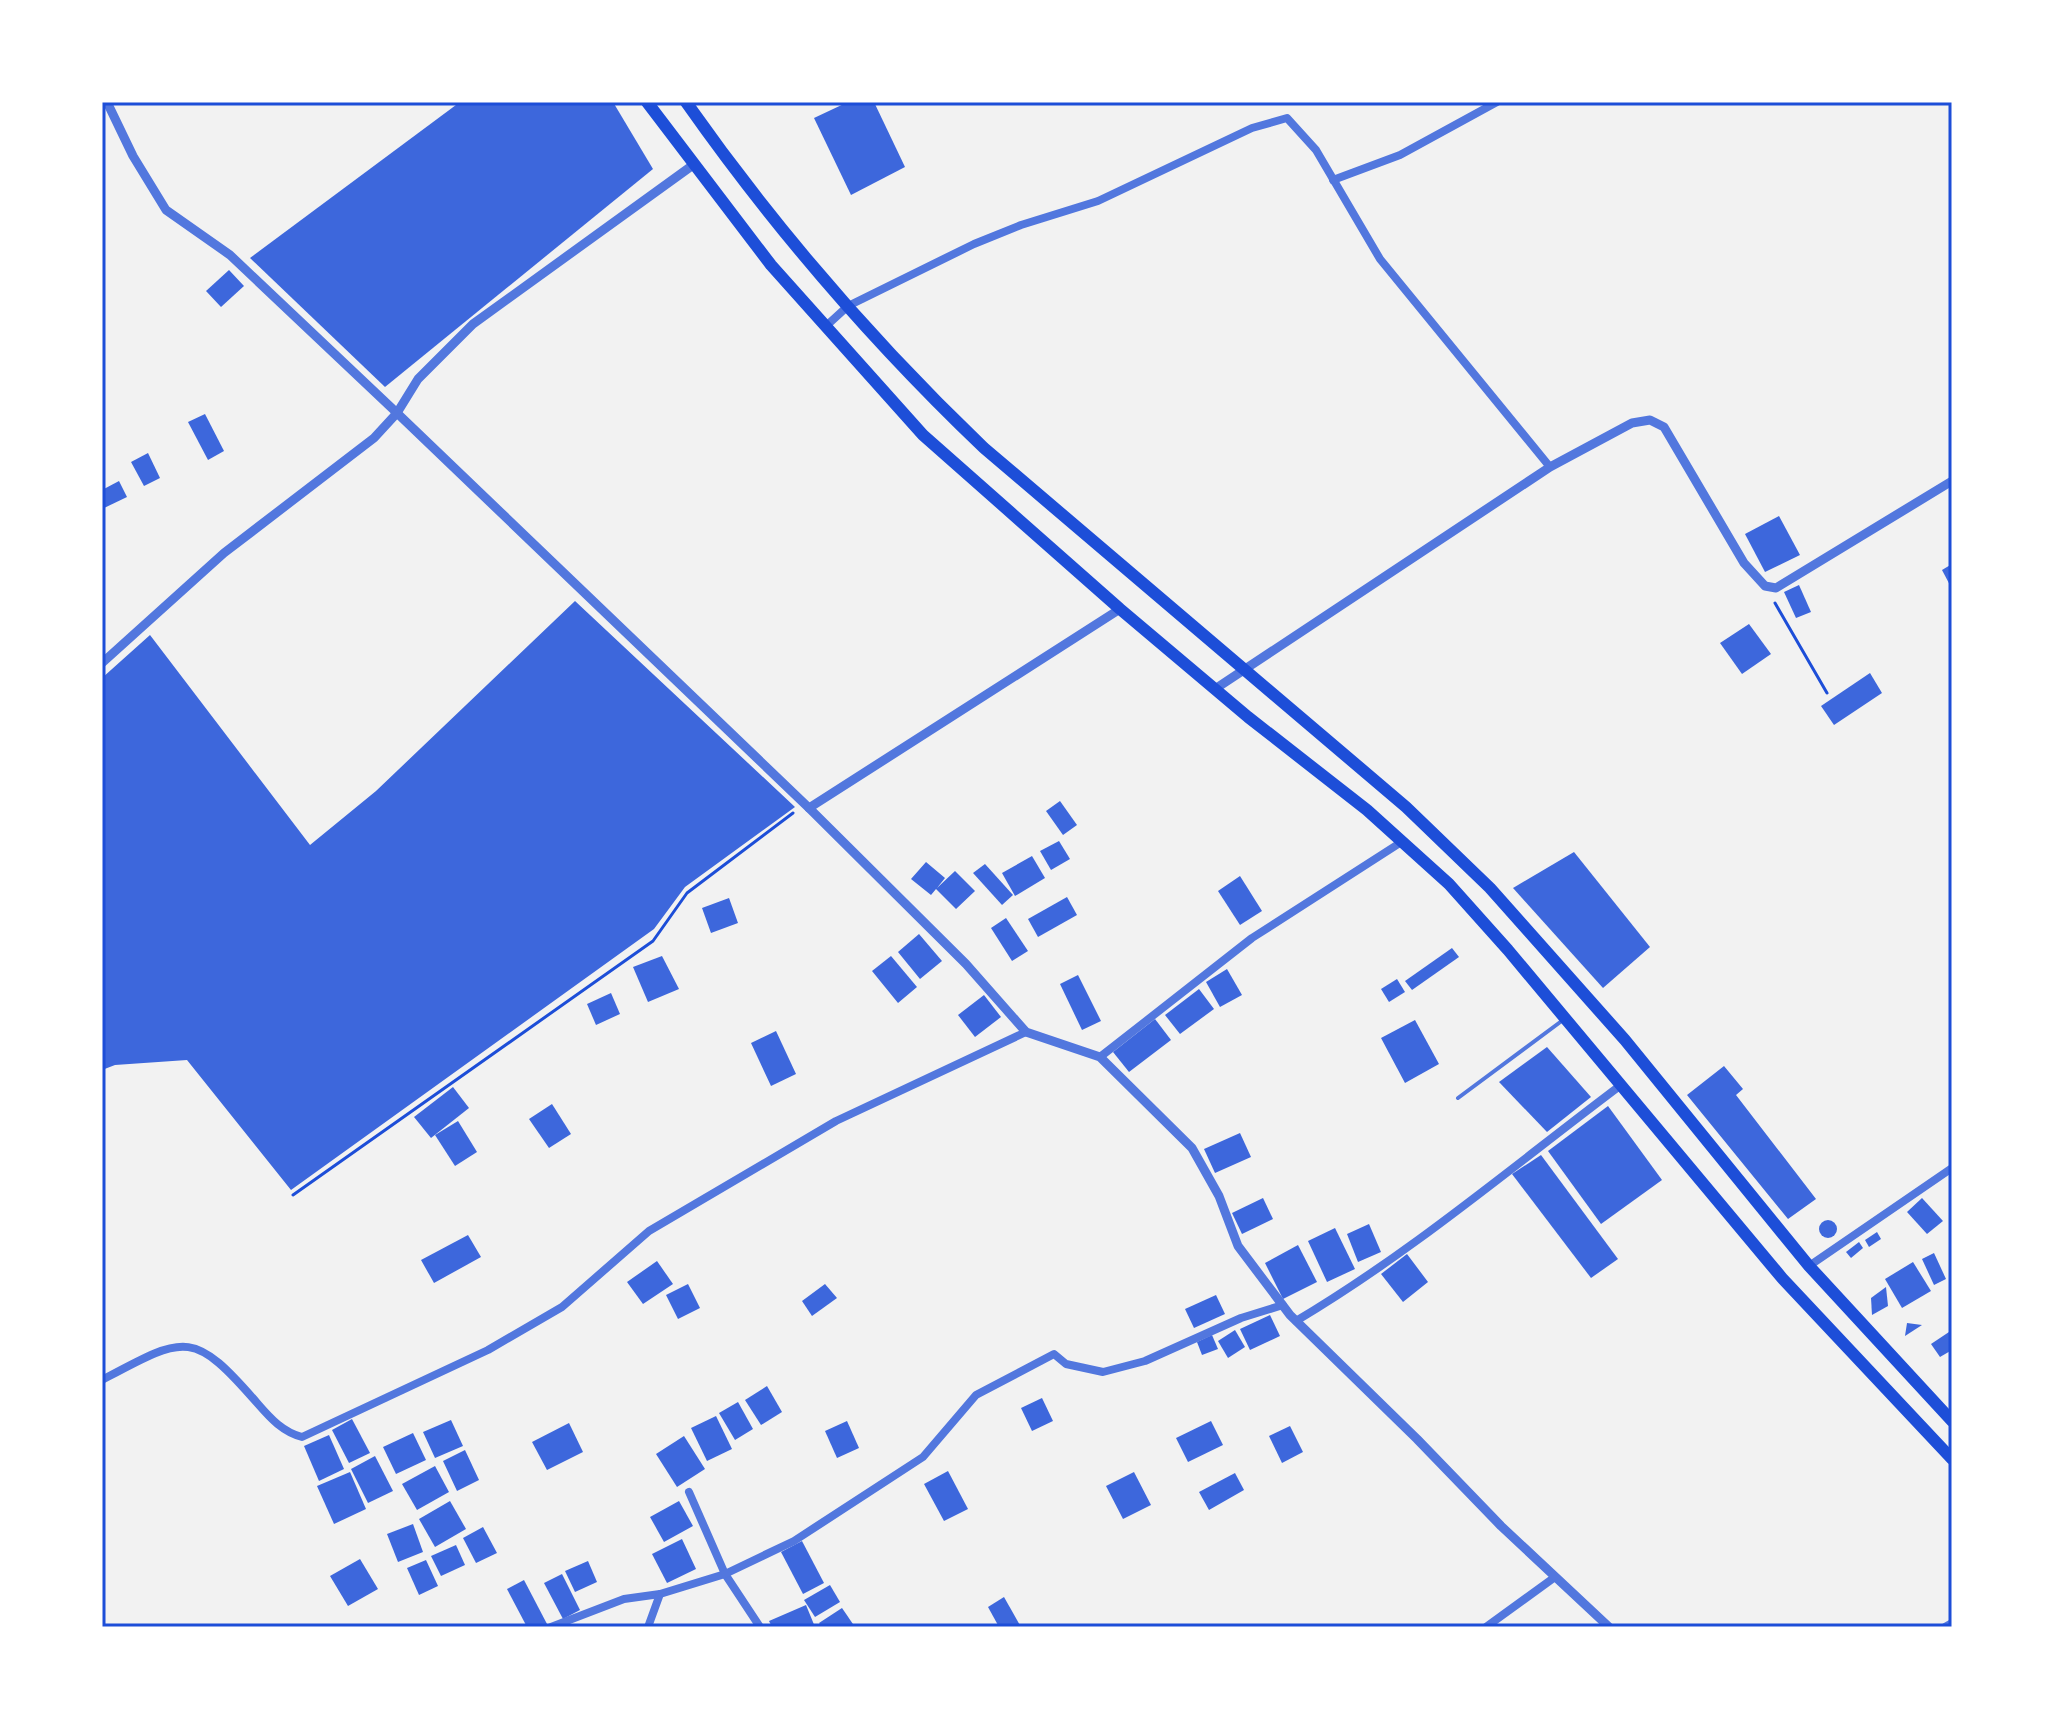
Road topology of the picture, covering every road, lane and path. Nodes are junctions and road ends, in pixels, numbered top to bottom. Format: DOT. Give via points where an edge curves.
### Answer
graph roads {
  1 [pos="107,102"];
  2 [pos="647,102"];
  3 [pos="686,102"];
  4 [pos="1497,102"];
  5 [pos="693,165"];
  6 [pos="1333,180"];
  7 [pos="848,306"];
  8 [pos="825,327"];
  9 [pos="397,413"];
  10 [pos="1550,467"];
  11 [pos="1952,481"];
  12 [pos="1765,586"];
  13 [pos="1120,609"];
  14 [pos="102,663"];
  15 [pos="1245,672"];
  16 [pos="1215,689"];
  17 [pos="1827,693"];
  18 [pos="806,806"];
  19 [pos="1403,841"];
  20 [pos="1565,1019"];
  21 [pos="1026,1032"];
  22 [pos="1100,1057"];
  23 [pos="1621,1085"];
  24 [pos="1458,1098"];
  25 [pos="1952,1168"];
  26 [pos="293,1195"];
  27 [pos="1809,1266"];
  28 [pos="1283,1305"];
  29 [pos="1296,1321"];
  30 [pos="102,1380"];
  31 [pos="1952,1421"];
  32 [pos="1952,1459"];
  33 [pos="689,1492"];
  34 [pos="725,1574"];
  35 [pos="1555,1577"];
  36 [pos="660,1594"];
  37 [pos="1952,1623"];
  38 [pos="551,1627"];
  39 [pos="648,1627"];
  40 [pos="760,1627"];
  41 [pos="1486,1627"];
  42 [pos="1609,1627"];
  43 [pos="1945,1627"];
  1 -- 9 [label="street" via="166,210 230,255"];
  2 -- 5 [label="highway"];
  3 -- 7 [label="highway" via="801,256"];
  4 -- 6 [label="street" via="1400,155"];
  5 -- 8 [label="highway"];
  5 -- 9 [label="street" via="473,324 418,379"];
  6 -- 7 [label="street" via="1300,128 1287,118 1276,119 1098,201 974,244"];
  6 -- 10 [label="street" via="1380,259"];
  7 -- 8 [label="street"];
  7 -- 15 [label="highway" via="984,448"];
  8 -- 13 [label="highway" via="923,435"];
  9 -- 14 [label="street" via="374,438 224,553"];
  9 -- 18 [label="street"];
  10 -- 12 [label="street" via="1632,423 1650,420 1664,427 1744,563"];
  10 -- 15 [label="street"];
  11 -- 12 [label="street" via="1790,582"];
  12 -- 17 [label="path"];
  13 -- 16 [label="highway"];
  13 -- 18 [label="street"];
  15 -- 16 [label="street"];
  15 -- 27 [label="highway" via="1406,807 1490,888 1625,1040"];
  16 -- 19 [label="highway"];
  18 -- 21 [label="street" via="966,964"];
  18 -- 26 [label="path" via="687,893 653,941"];
  19 -- 20 [label="highway" via="1449,884"];
  19 -- 22 [label="street" via="1252,938"];
  20 -- 23 [label="highway"];
  20 -- 24 [label="lane"];
  21 -- 22 [label="street"];
  21 -- 30 [label="street" via="836,1121 649,1231 562,1307 488,1350 302,1437 286,1433 222,1362 195,1348 173,1345"];
  22 -- 28 [label="street" via="1192,1148 1219,1196 1238,1246"];
  23 -- 29 [label="street" via="1453,1217"];
  23 -- 32 [label="highway" via="1782,1278"];
  25 -- 27 [label="street"];
  27 -- 31 [label="highway"];
  28 -- 29 [label="street"];
  28 -- 34 [label="street" via="1145,1361 1103,1372 1066,1364 1054,1354 976,1395 923,1457 794,1541"];
  29 -- 35 [label="street"];
  33 -- 34 [label="street"];
  34 -- 36 [label="street"];
  34 -- 40 [label="street"];
  35 -- 41 [label="street"];
  35 -- 42 [label="street"];
  36 -- 38 [label="street" via="624,1599"];
  36 -- 39 [label="street"];
  37 -- 43 [label="street"];
}
